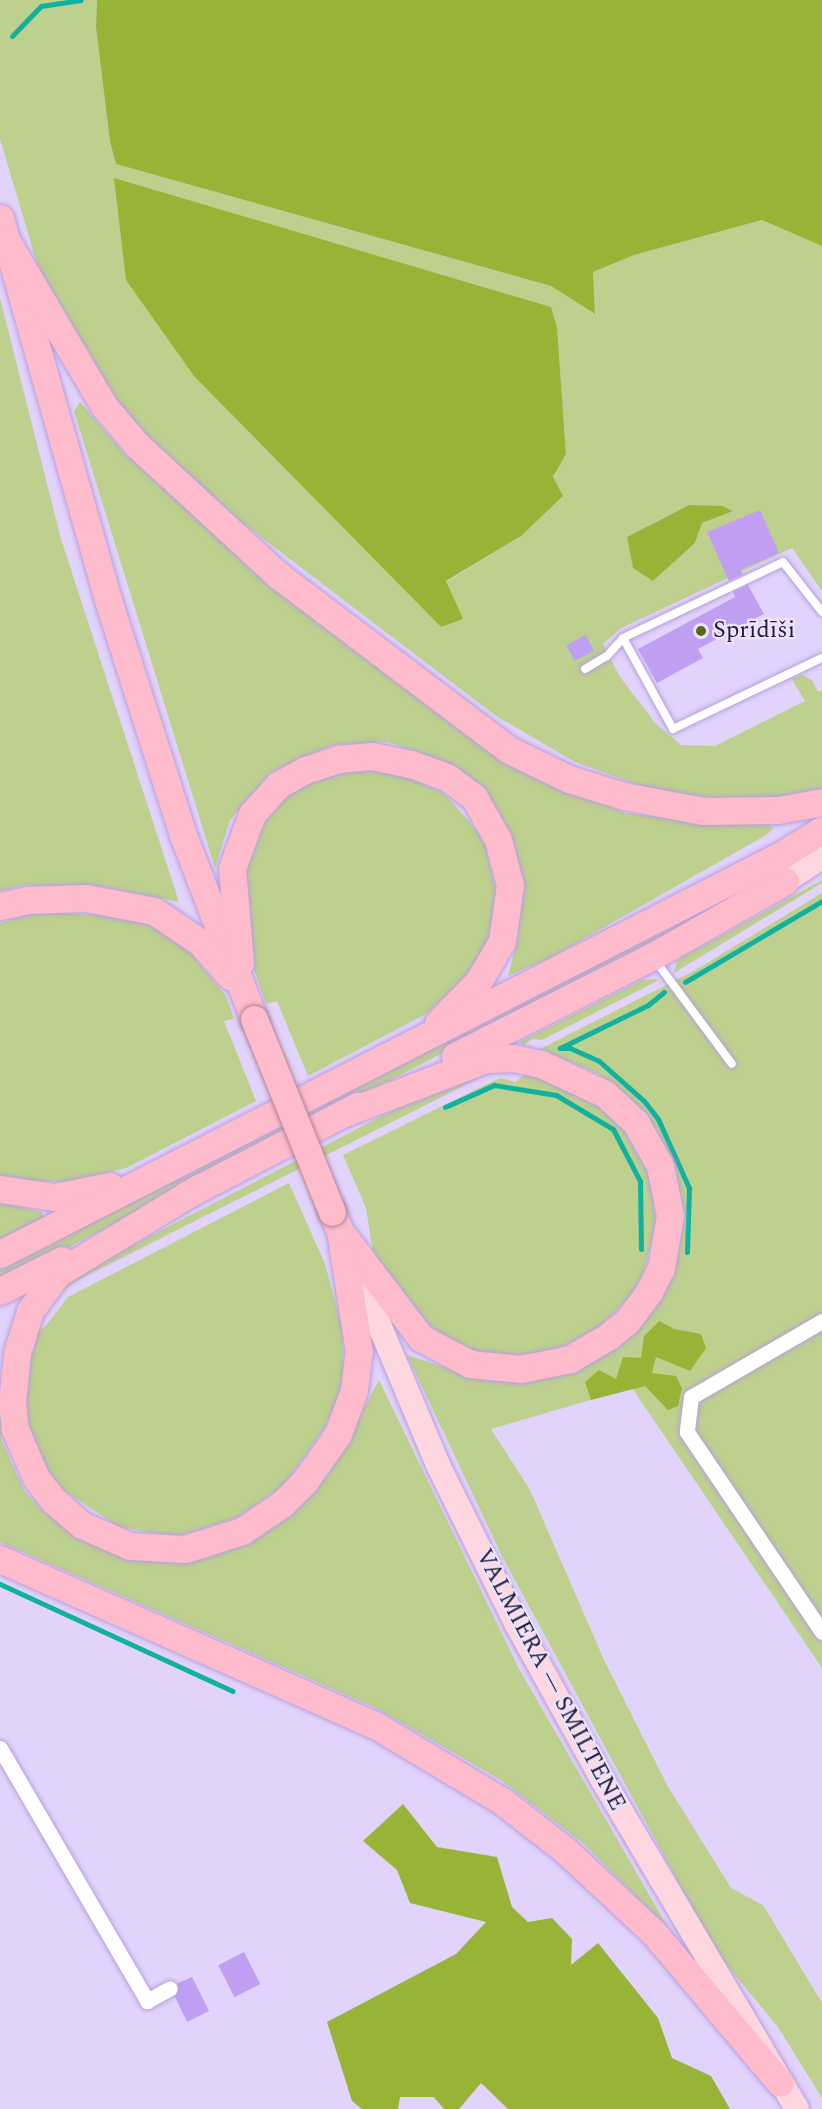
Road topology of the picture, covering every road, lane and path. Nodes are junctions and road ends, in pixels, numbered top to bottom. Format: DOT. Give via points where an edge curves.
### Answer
graph roads {
  1 [pos="2,228"];
  2 [pos="822,612"];
  3 [pos="623,638"];
  4 [pos="822,658"];
  5 [pos="585,669"];
  6 [pos="822,802"];
  7 [pos="822,830"];
  8 [pos="822,857"];
  9 [pos="785,881"];
  10 [pos="0,906"];
  11 [pos="652,956"];
  12 [pos="241,988"];
  13 [pos="427,1036"];
  14 [pos="732,1064"];
  15 [pos="342,1114"];
  16 [pos="144,1179"];
  17 [pos="200,1187"];
  18 [pos="0,1189"];
  19 [pos="336,1222"];
  20 [pos="0,1254"];
  21 [pos="0,1292"];
  22 [pos="822,1321"];
  23 [pos="0,1558"];
  24 [pos="822,1632"];
  25 [pos="0,1748"];
  26 [pos="170,1988"];
  27 [pos="780,2083"];
  28 [pos="797,2109"];
  1 -- 6 [label="highway" via="104,406 137,445 279,576 509,750 569,779 624,796 703,811 778,810"];
  1 -- 12 [label="highway" via="108,603 183,835"];
  2 -- 3 [label="lane" via="783,562"];
  3 -- 4 [label="lane" via="673,729"];
  3 -- 5 [label="lane" via="607,656"];
  7 -- 13 [label="highway" via="783,854"];
  8 -- 9 [label="main road"];
  9 -- 11 [label="highway"];
  10 -- 12 [label="highway" via="28,900 86,898 154,911 201,943"];
  11 -- 14 [label="lane"];
  11 -- 15 [label="highway"];
  12 -- 13 [label="highway" via="232,868 252,814 278,785 305,770 338,759 372,756 411,764 447,777 474,797 498,840 510,885 507,923 489,966"];
  12 -- 19 [label="highway, bridge"];
  13 -- 16 [label="highway"];
  15 -- 17 [label="highway"];
  15 -- 19 [label="highway" via="486,1059 514,1058 541,1064 604,1095 636,1123 660,1166 670,1215 661,1268 626,1322 570,1359 521,1369 470,1364 421,1338"];
  16 -- 18 [label="highway" via="55,1197"];
  16 -- 20 [label="highway"];
  17 -- 19 [label="highway" via="58,1273 30,1311 16,1353 13,1415 24,1455 53,1500 72,1518 119,1543 170,1550 219,1540 273,1511 323,1458 348,1411 358,1370 357,1330"];
  17 -- 21 [label="highway"];
  19 -- 27 [label="main road, VALMIERA — SMILTENE" via="438,1465 521,1633"];
  22 -- 24 [label="street" via="691,1397 687,1432"];
  23 -- 27 [label="highway" via="375,1725 502,1801 566,1851 653,1932"];
  25 -- 26 [label="street" via="147,2001"];
  27 -- 28 [label="main road, VALMIERA — SMILTENE"];
}
